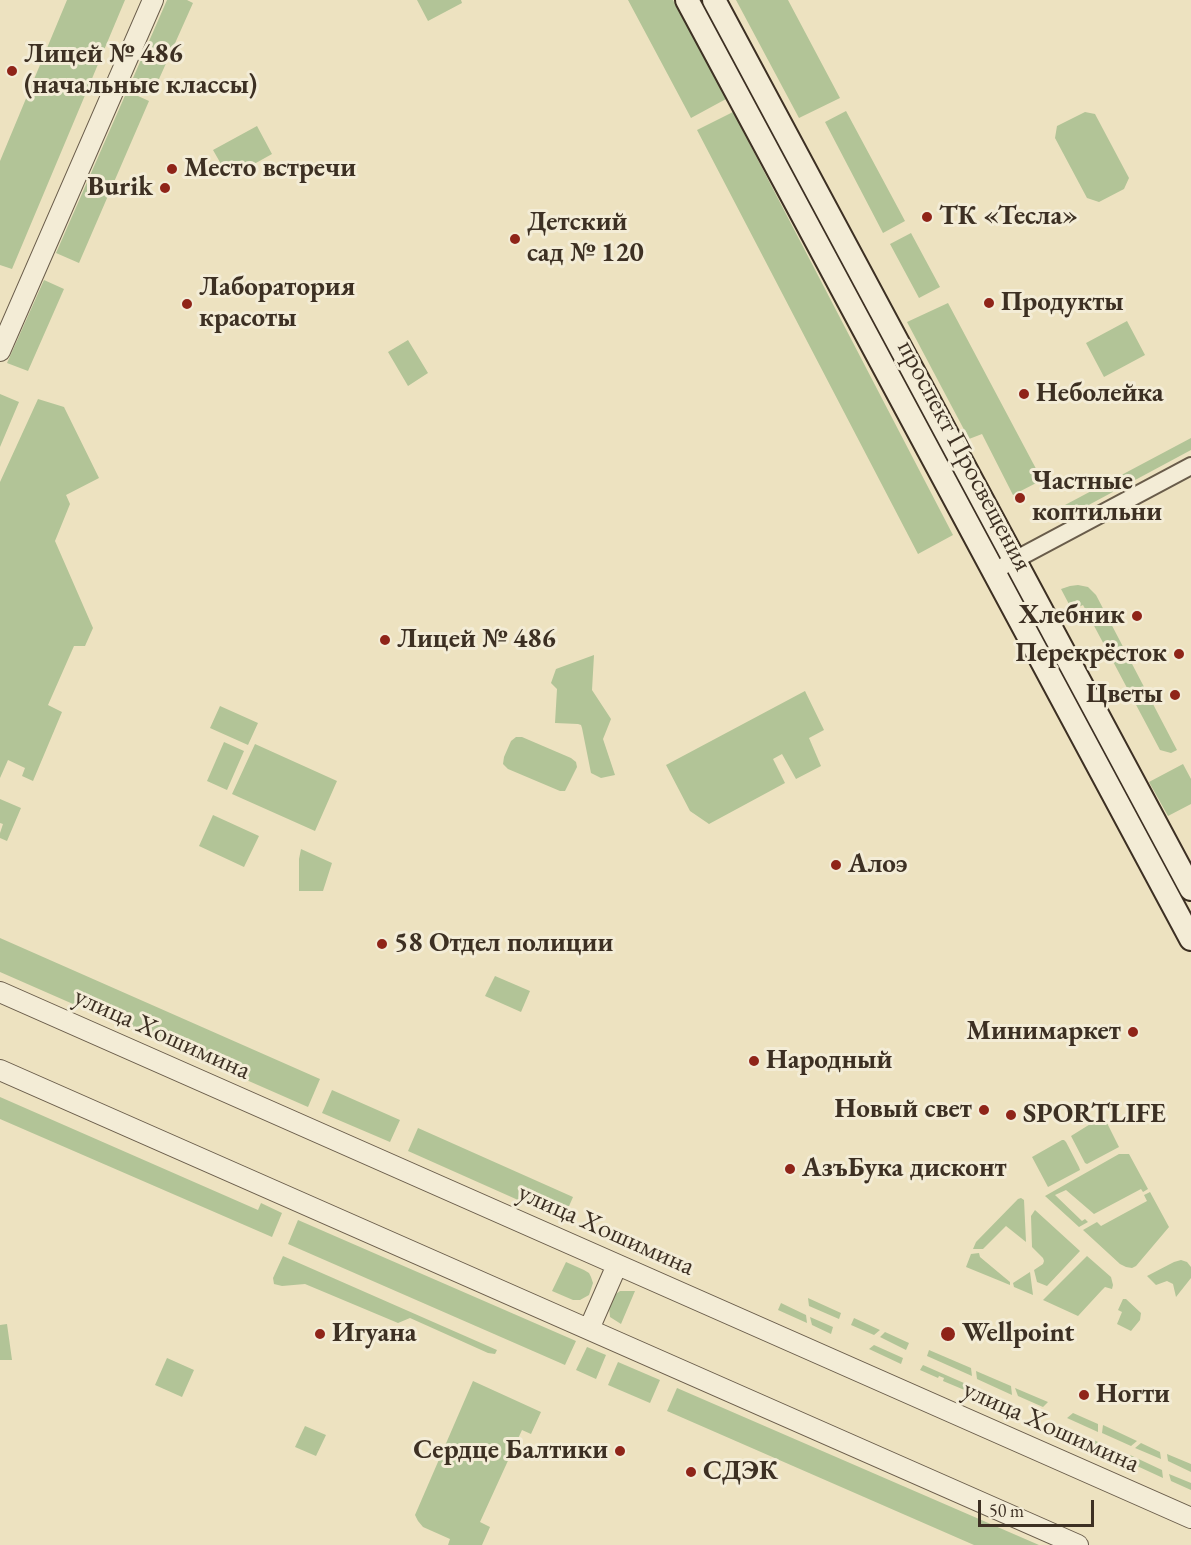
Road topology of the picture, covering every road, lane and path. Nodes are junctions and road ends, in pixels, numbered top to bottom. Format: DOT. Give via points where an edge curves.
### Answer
graph roads {
  1 [pos="143,0"];
  2 [pos="153,0"];
  3 [pos="687,0"];
  4 [pos="714,0"];
  5 [pos="0,322"];
  6 [pos="0,351"];
  7 [pos="1191,466"];
  8 [pos="1014,560"];
  9 [pos="994,571"];
  10 [pos="1191,890"];
  11 [pos="1191,939"];
  12 [pos="0,992"];
  13 [pos="0,1070"];
  14 [pos="617,1265"];
  15 [pos="589,1329"];
  16 [pos="1191,1518"];
  17 [pos="1078,1545"];
  1 -- 5 [label="street"];
  2 -- 6 [label="street"];
  3 -- 9 [label="main road, проспект Просвещения"];
  4 -- 8 [label="main road, проспект Просвещения"];
  7 -- 8 [label="street"];
  8 -- 9 [label="street"];
  8 -- 10 [label="main road, проспект Просвещения"];
  9 -- 11 [label="main road, проспект Просвещения"];
  12 -- 14 [label="street, улица Хошимина"];
  13 -- 15 [label="street"];
  14 -- 15 [label="street"];
  14 -- 16 [label="street, улица Хошимина"];
  15 -- 17 [label="street"];
}
